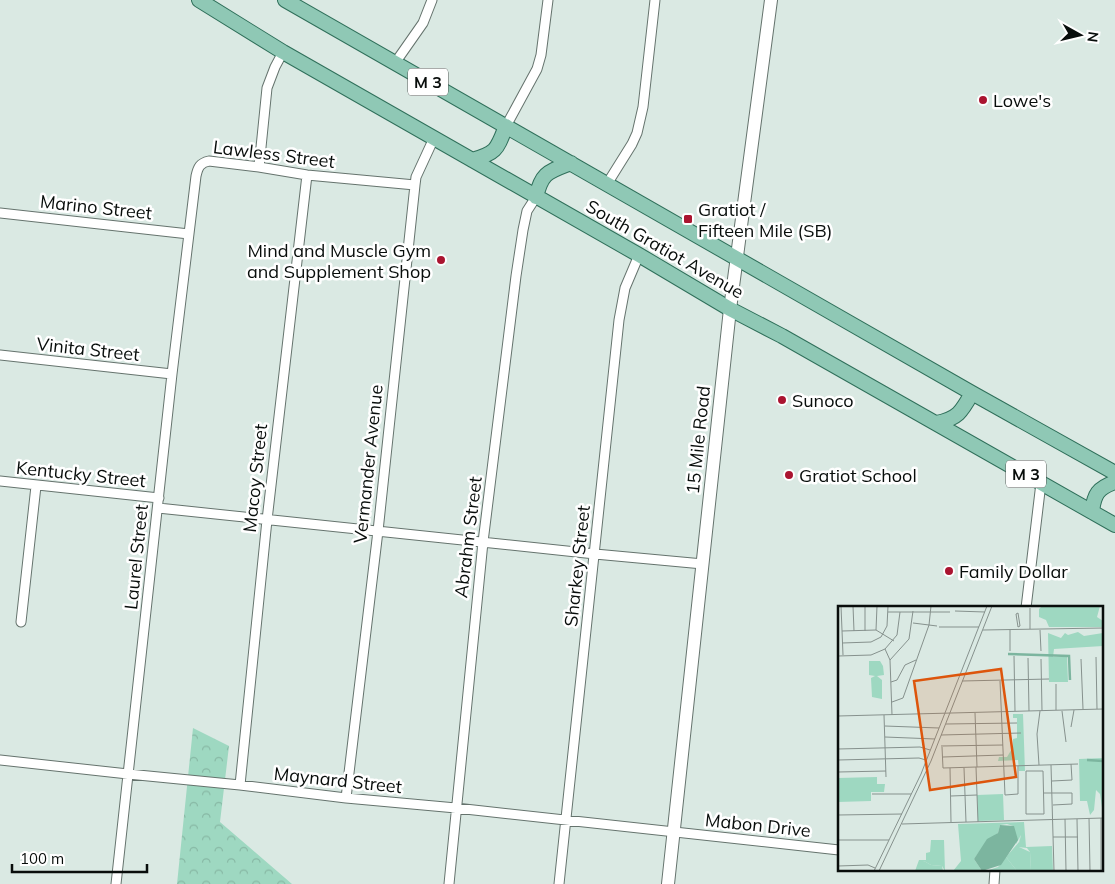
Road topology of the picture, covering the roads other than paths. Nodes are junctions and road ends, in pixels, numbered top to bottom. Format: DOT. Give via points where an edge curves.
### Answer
graph roads {
  1 [pos="200,0"];
  2 [pos="432,0"];
  3 [pos="548,0"];
  4 [pos="654,0"];
  5 [pos="771,0"];
  6 [pos="295,2"];
  7 [pos="283,52"];
  8 [pos="395,63"];
  9 [pos="506,126"];
  10 [pos="434,138"];
  11 [pos="472,160"];
  12 [pos="571,163"];
  13 [pos="259,167"];
  14 [pos="306,175"];
  15 [pos="607,184"];
  16 [pos="415,185"];
  17 [pos="536,197"];
  18 [pos="0,213"];
  19 [pos="189,234"];
  20 [pos="639,255"];
  21 [pos="737,259"];
  22 [pos="730,309"];
  23 [pos="0,355"];
  24 [pos="172,374"];
  25 [pos="972,393"];
  26 [pos="936,423"];
  27 [pos="1115,473"];
  28 [pos="0,482"];
  29 [pos="1115,482"];
  30 [pos="1041,483"];
  31 [pos="36,486"];
  32 [pos="158,503"];
  33 [pos="1092,512"];
  34 [pos="267,520"];
  35 [pos="1115,525"];
  36 [pos="378,531"];
  37 [pos="483,542"];
  38 [pos="595,554"];
  39 [pos="702,564"];
  40 [pos="1026,606"];
  41 [pos="22,622"];
  42 [pos="0,760"];
  43 [pos="128,774"];
  44 [pos="240,785"];
  45 [pos="346,798"];
  46 [pos="456,808"];
  47 [pos="566,821"];
  48 [pos="673,832"];
  49 [pos="838,850"];
  50 [pos="116,884"];
  51 [pos="448,884"];
  52 [pos="559,884"];
  53 [pos="668,884"];
  1 -- 7 [label="main road, South Gratiot Avenue / M 3"];
  2 -- 8 [label="street" via="423,23"];
  3 -- 9 [label="street" via="537,69"];
  4 -- 15 [label="street" via="643,107 637,133"];
  5 -- 21 [label="main road, 15 Mile Road"];
  6 -- 8 [label="main road, South Gratiot Avenue / M 3"];
  7 -- 10 [label="main road, South Gratiot Avenue / M 3"];
  7 -- 13 [label="street" via="267,88"];
  8 -- 9 [label="main road, South Gratiot Avenue / M 3"];
  9 -- 11 [label="main road" via="494,151"];
  9 -- 12 [label="main road, South Gratiot Avenue / M 3"];
  10 -- 11 [label="main road, South Gratiot Avenue / M 3"];
  10 -- 16 [label="street, Vermander Avenue"];
  11 -- 17 [label="main road, South Gratiot Avenue / M 3"];
  12 -- 15 [label="main road, South Gratiot Avenue / M 3"];
  12 -- 17 [label="main road" via="546,174"];
  13 -- 14 [label="street, Lawless Street"];
  13 -- 19 [label="street, Lawless Street" via="202,163 196,176"];
  14 -- 16 [label="street, Lawless Street"];
  14 -- 34 [label="street, Macoy Street"];
  15 -- 21 [label="main road, South Gratiot Avenue / M 3"];
  16 -- 36 [label="street, Vermander Avenue"];
  17 -- 20 [label="main road, South Gratiot Avenue / M 3"];
  17 -- 37 [label="street, Abrahm Street" via="527,210 523,230"];
  18 -- 19 [label="street, Marino Street"];
  19 -- 24 [label="street, Laurel Street"];
  20 -- 22 [label="main road, South Gratiot Avenue / M 3"];
  20 -- 38 [label="street, Sharkey Street" via="622,302"];
  21 -- 22 [label="main road, 15 Mile Road"];
  21 -- 25 [label="main road, South Gratiot Avenue / M 3"];
  22 -- 26 [label="main road, South Gratiot Avenue / M 3"];
  22 -- 39 [label="main road, 15 Mile Road"];
  23 -- 24 [label="street, Vinita Street"];
  24 -- 32 [label="street, Laurel Street"];
  25 -- 26 [label="main road" via="954,418"];
  25 -- 27 [label="main road, South Gratiot Avenue / M 3"];
  26 -- 30 [label="main road, South Gratiot Avenue / M 3"];
  28 -- 31 [label="street, Kentucky Street"];
  29 -- 33 [label="main road" via="1095,494"];
  30 -- 33 [label="main road, South Gratiot Avenue / M 3"];
  30 -- 40 [label="street"];
  31 -- 32 [label="street, Kentucky Street"];
  31 -- 41 [label="street"];
  32 -- 34 [label="street, Kentucky Street"];
  32 -- 43 [label="street, Laurel Street"];
  33 -- 35 [label="main road, South Gratiot Avenue / M 3"];
  34 -- 36 [label="street, Kentucky Street"];
  34 -- 44 [label="street, Macoy Street"];
  36 -- 37 [label="street, Kentucky Street"];
  36 -- 45 [label="street, Vermander Avenue"];
  37 -- 38 [label="street, Kentucky Street"];
  37 -- 46 [label="street, Abrahm Street"];
  38 -- 39 [label="street, Kentucky Street"];
  38 -- 47 [label="street, Sharkey Street"];
  39 -- 48 [label="main road, 15 Mile Road"];
  42 -- 43 [label="street, Maynard Street"];
  43 -- 44 [label="street, Maynard Street"];
  43 -- 50 [label="street, Laurel Street"];
  44 -- 45 [label="street, Maynard Street"];
  45 -- 46 [label="street, Maynard Street"];
  46 -- 47 [label="street, Maynard Street"];
  46 -- 51 [label="street, Abrahm Street"];
  47 -- 48 [label="street, Maynard Street"];
  47 -- 52 [label="street, Sharkey Street"];
  48 -- 49 [label="street, Mabon Drive"];
  48 -- 53 [label="main road, 15 Mile Road"];
}
